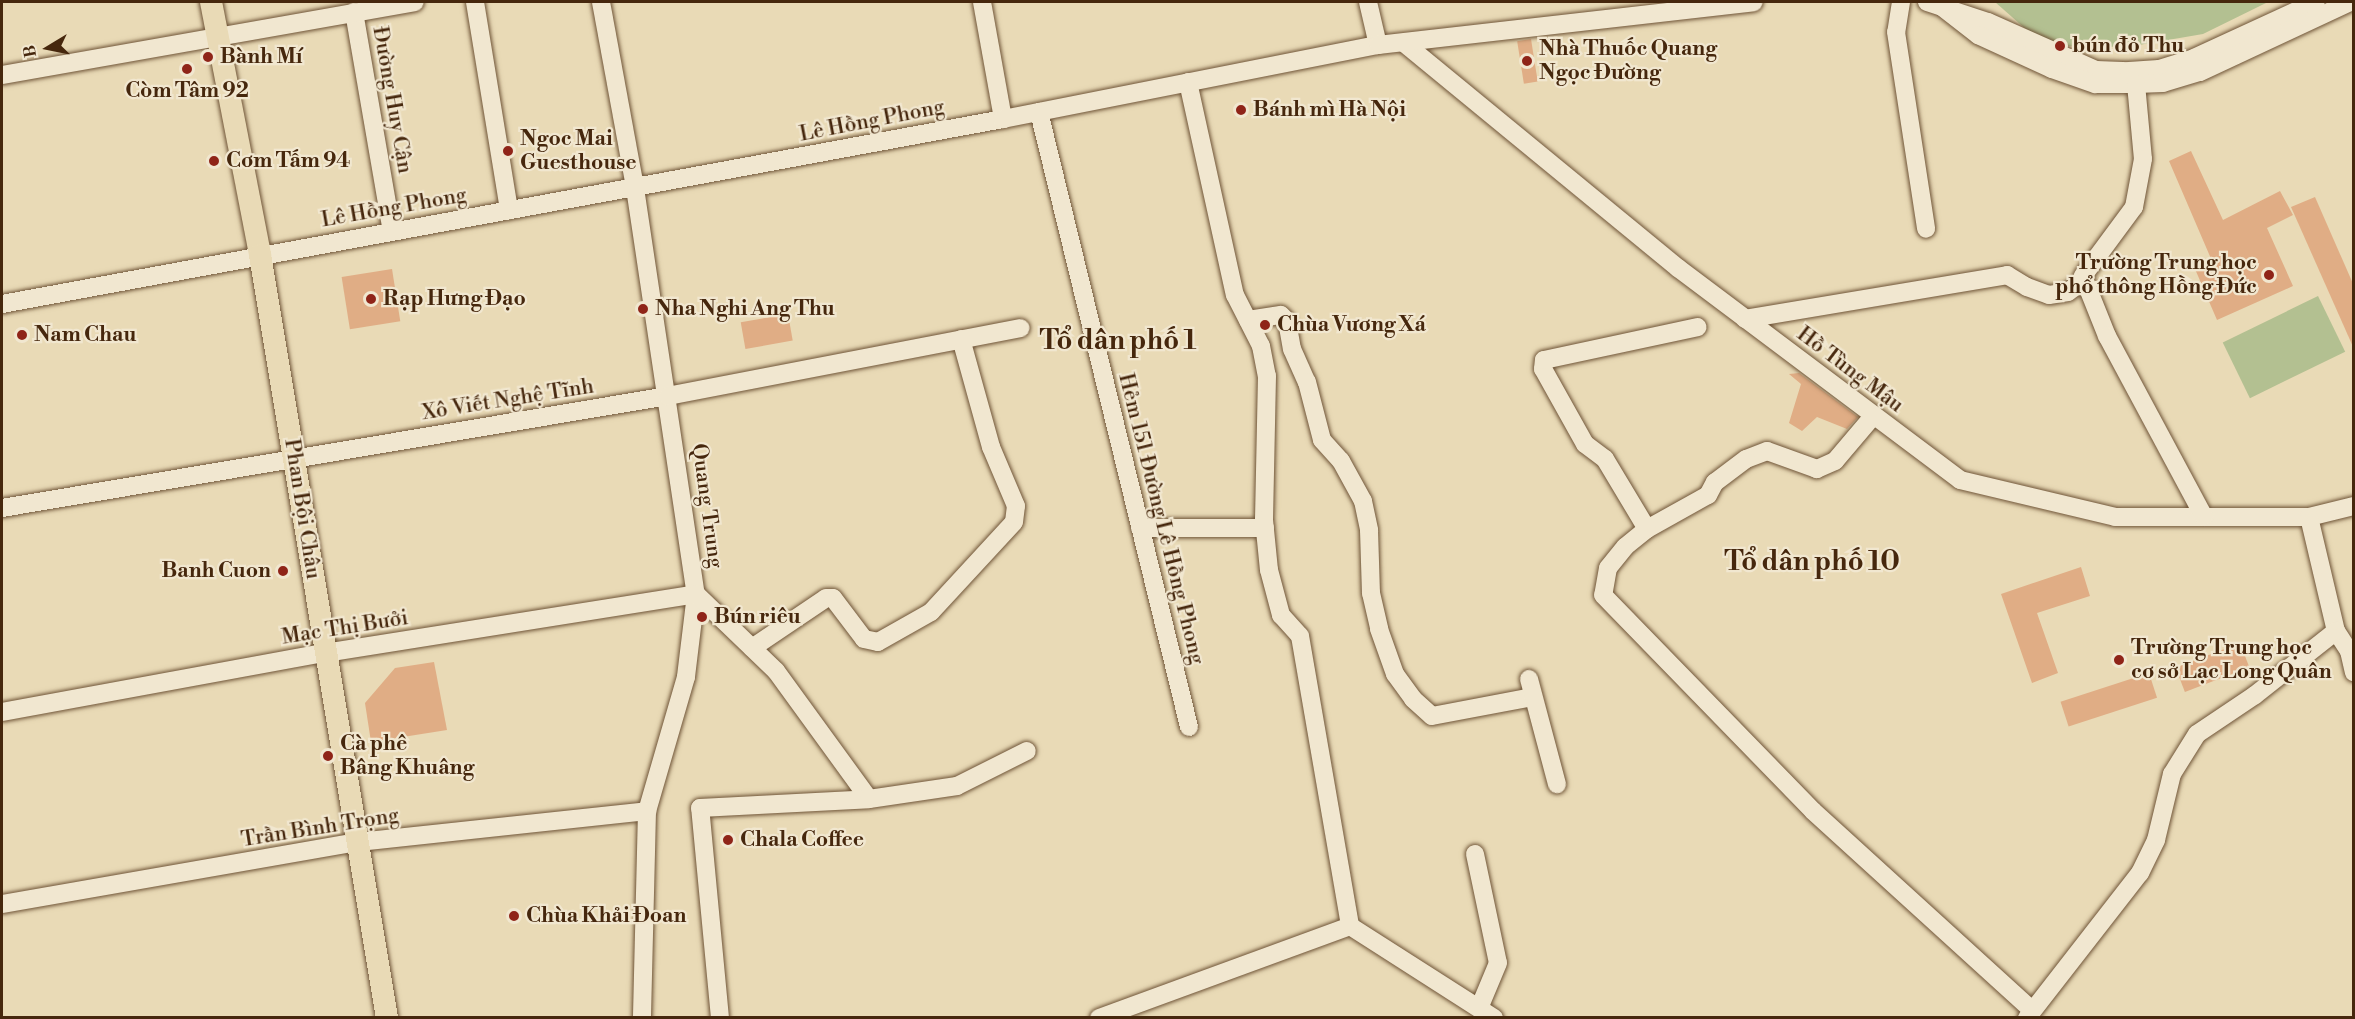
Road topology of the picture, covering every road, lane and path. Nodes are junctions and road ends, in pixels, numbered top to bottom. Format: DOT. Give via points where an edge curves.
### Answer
graph roads {
  1 [pos="211,2"];
  2 [pos="415,2"];
  3 [pos="475,2"];
  4 [pos="601,2"];
  5 [pos="982,2"];
  6 [pos="1368,2"];
  7 [pos="1754,2"];
  8 [pos="1900,2"];
  9 [pos="2316,2"];
  10 [pos="2350,2"];
  11 [pos="1937,3"];
  12 [pos="354,12"];
  13 [pos="218,37"];
  14 [pos="1404,43"];
  15 [pos="1378,45"];
  16 [pos="2,75"];
  17 [pos="1188,82"];
  18 [pos="2136,84"];
  19 [pos="1039,112"];
  20 [pos="1003,119"];
  21 [pos="635,188"];
  22 [pos="509,210"];
  23 [pos="1926,229"];
  24 [pos="392,231"];
  25 [pos="260,255"];
  26 [pos="2080,283"];
  27 [pos="2,304"];
  28 [pos="1745,319"];
  29 [pos="1248,320"];
  30 [pos="1698,327"];
  31 [pos="1021,328"];
  32 [pos="962,339"];
  33 [pos="668,396"];
  34 [pos="1874,416"];
  35 [pos="294,458"];
  36 [pos="2354,506"];
  37 [pos="2,508"];
  38 [pos="2205,517"];
  39 [pos="2309,517"];
  40 [pos="1140,528"];
  41 [pos="1265,528"];
  42 [pos="1647,529"];
  43 [pos="696,594"];
  44 [pos="2336,631"];
  45 [pos="752,648"];
  46 [pos="325,653"];
  47 [pos="2354,672"];
  48 [pos="1529,679"];
  49 [pos="1533,697"];
  50 [pos="2,712"];
  51 [pos="1189,727"];
  52 [pos="1027,751"];
  53 [pos="1557,784"];
  54 [pos="869,799"];
  55 [pos="647,812"];
  56 [pos="358,842"];
  57 [pos="1475,855"];
  58 [pos="2,904"];
  59 [pos="1350,926"];
  60 [pos="1487,1012"];
  61 [pos="2030,1014"];
  62 [pos="387,1017"];
  63 [pos="642,1017"];
  64 [pos="720,1017"];
  65 [pos="1099,1017"];
  1 -- 13 [label="main road, Phan Bội Châu"];
  2 -- 12 [label="street"];
  3 -- 22 [label="street"];
  4 -- 21 [label="street, Quang Trung"];
  5 -- 20 [label="street"];
  6 -- 15 [label="street"];
  7 -- 14 [label="street, Lê Hồng Phong"];
  8 -- 23 [label="street" via="1896,32"];
  9 -- 11 [label="street" via="2194,58 2159,69 2129,71 2096,70"];
  10 -- 18 [label="street" via="2200,72 2163,82"];
  11 -- 18 [label="street" via="1978,35 2052,69 2095,84"];
  12 -- 13 [label="street"];
  12 -- 24 [label="street, Đường Huy Cận"];
  13 -- 16 [label="street"];
  13 -- 25 [label="main road, Phan Bội Châu"];
  14 -- 15 [label="street, Lê Hồng Phong"];
  14 -- 28 [label="street, Hồ Tùng Mậu"];
  15 -- 17 [label="street, Lê Hồng Phong"];
  17 -- 19 [label="street, Lê Hồng Phong"];
  17 -- 29 [label="street" via="1235,295"];
  18 -- 38 [label="street" via="2143,159 2134,207 2084,276 2107,336"];
  19 -- 20 [label="street, Lê Hồng Phong"];
  19 -- 40 [label="street, Hẻm 151 Đường Lê Hồng Phong"];
  20 -- 21 [label="street, Lê Hồng Phong"];
  21 -- 22 [label="street, Lê Hồng Phong"];
  21 -- 33 [label="street, Quang Trung"];
  22 -- 24 [label="street, Lê Hồng Phong"];
  24 -- 25 [label="street, Lê Hồng Phong"];
  25 -- 27 [label="street, Lê Hồng Phong"];
  25 -- 35 [label="main road, Phan Bội Châu"];
  26 -- 28 [label="street" via="2068,291 2049,295 2026,288 2007,275"];
  28 -- 34 [label="street, Hồ Tùng Mậu"];
  29 -- 41 [label="street" via="1261,346 1267,376"];
  29 -- 49 [label="street" via="1281,315 1287,321 1292,349 1307,382 1322,440 1341,460 1363,501 1369,530 1371,593 1379,628 1395,674 1413,699 1432,716"];
  30 -- 42 [label="street" via="1544,360 1543,369 1585,444 1605,459"];
  31 -- 32 [label="street, Xô Viết Nghệ Tĩnh"];
  32 -- 33 [label="street, Xô Viết Nghệ Tĩnh"];
  32 -- 45 [label="street" via="991,447 1016,506 1014,522 931,612 878,642 864,639 833,598 826,598"];
  33 -- 35 [label="street, Xô Viết Nghệ Tĩnh"];
  33 -- 43 [label="street, Quang Trung"];
  34 -- 38 [label="street, Hồ Tùng Mậu" via="1960,480 2115,517"];
  34 -- 42 [label="street" via="1834,460 1816,469 1767,451 1746,459 1715,482 1708,495"];
  35 -- 37 [label="street, Xô Viết Nghệ Tĩnh"];
  35 -- 46 [label="main road, Phan Bội Châu"];
  36 -- 39 [label="street, Hồ Tùng Mậu"];
  38 -- 39 [label="street, Hồ Tùng Mậu"];
  39 -- 44 [label="street"];
  40 -- 41 [label="street"];
  40 -- 51 [label="street, Hẻm 151 Đường Lê Hồng Phong"];
  41 -- 59 [label="street" via="1269,570 1281,615 1300,636"];
  42 -- 61 [label="street" via="1624,547 1608,568 1603,595 1813,811"];
  43 -- 45 [label="street"];
  43 -- 46 [label="street, Mạc Thị Bưởi"];
  43 -- 55 [label="street, Quang Trung" via="686,677"];
  44 -- 47 [label="street" via="2349,651"];
  44 -- 61 [label="street" via="2255,695 2197,734 2172,774 2156,840 2140,873"];
  45 -- 54 [label="street" via="776,671"];
  46 -- 50 [label="street, Mạc Thị Bưởi"];
  46 -- 56 [label="main road, Phan Bội Châu"];
  48 -- 49 [label="street"];
  49 -- 53 [label="street"];
  52 -- 54 [label="street" via="957,786"];
  54 -- 64 [label="street" via="700,808"];
  55 -- 56 [label="street, Trần Bình Trọng"];
  55 -- 63 [label="street, Quang Trung"];
  56 -- 58 [label="street, Trần Bình Trọng"];
  56 -- 62 [label="main road, Phan Bội Châu"];
  57 -- 60 [label="street" via="1498,963"];
  59 -- 60 [label="street"];
  59 -- 65 [label="street"];
}
